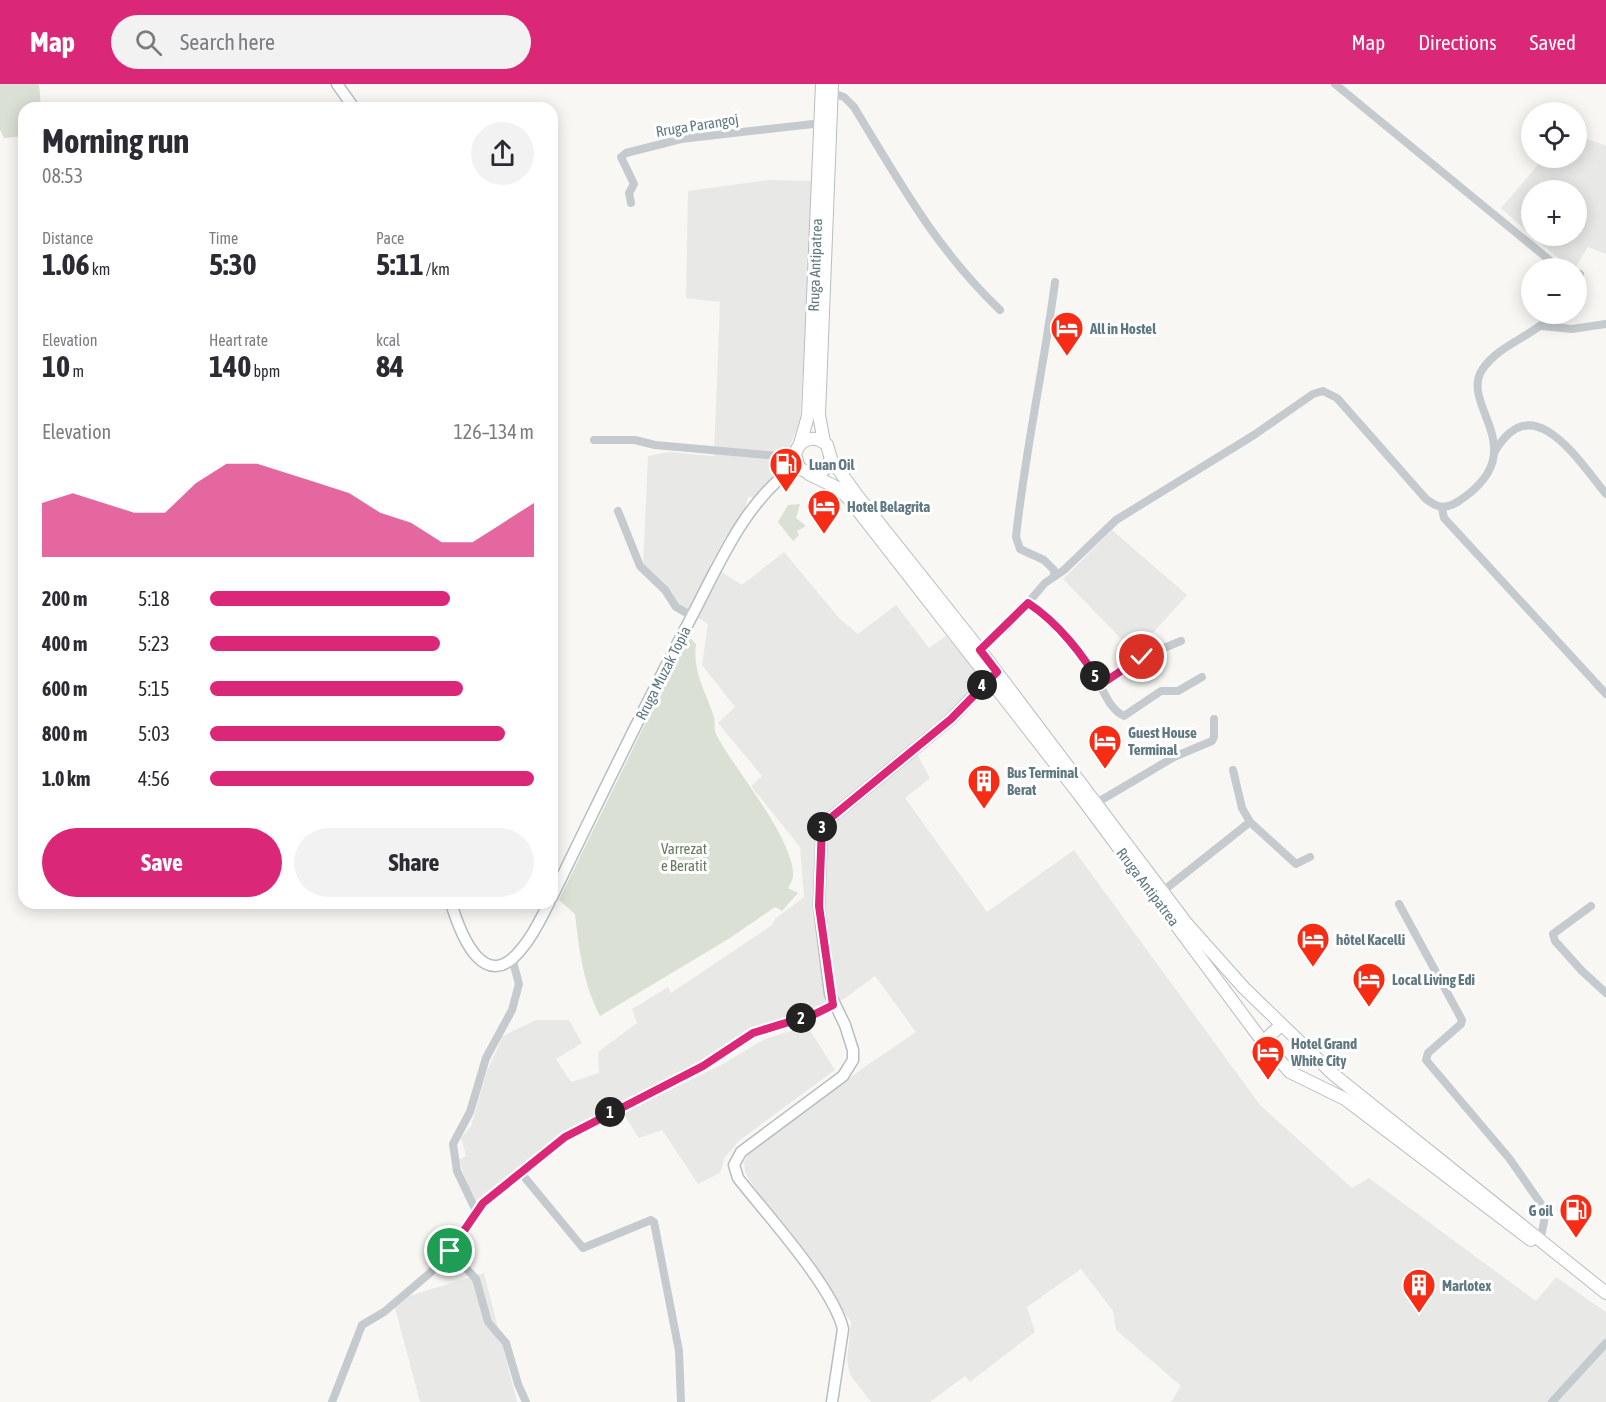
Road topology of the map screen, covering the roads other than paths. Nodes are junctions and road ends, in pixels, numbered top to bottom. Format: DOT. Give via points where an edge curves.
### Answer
graph roads {
  1 [pos="337,84"];
  2 [pos="822,84"];
  3 [pos="1335,84"];
  4 [pos="832,88"];
  5 [pos="350,102"];
  6 [pos="826,123"];
  7 [pos="631,202"];
  8 [pos="1547,258"];
  9 [pos="1055,282"];
  10 [pos="1000,310"];
  11 [pos="1606,324"];
  12 [pos="1542,326"];
  13 [pos="594,440"];
  14 [pos="824,442"];
  15 [pos="1494,453"];
  16 [pos="798,454"];
  17 [pos="831,459"];
  18 [pos="809,474"];
  19 [pos="1606,494"];
  20 [pos="1442,508"];
  21 [pos="618,511"];
  22 [pos="909,568"];
  23 [pos="1054,576"];
  24 [pos="1028,603"];
  25 [pos="692,616"];
  26 [pos="1181,641"];
  27 [pos="980,650"];
  28 [pos="993,675"];
  29 [pos="1202,677"];
  30 [pos="1100,685"];
  31 [pos="1606,694"];
  32 [pos="1214,719"];
  33 [pos="1233,770"];
  34 [pos="1093,805"];
  35 [pos="1250,822"];
  36 [pos="1310,856"];
  37 [pos="558,885"];
  38 [pos="1163,891"];
  39 [pos="1399,903"];
  40 [pos="1591,906"];
  41 [pos="453,909"];
  42 [pos="546,909"];
  43 [pos="1183,926"];
  44 [pos="512,958"];
  45 [pos="1606,993"];
  46 [pos="833,1005"];
  47 [pos="1281,1024"];
  48 [pos="1263,1042"];
  49 [pos="1318,1059"];
  50 [pos="1300,1077"];
  51 [pos="521,1173"];
  52 [pos="476,1211"];
  53 [pos="1540,1242"];
  54 [pos="450,1251"];
  55 [pos="1606,1293"];
  56 [pos="1606,1343"];
  57 [pos="332,1402"];
  58 [pos="526,1402"];
  59 [pos="681,1402"];
  60 [pos="832,1402"];
  61 [pos="1552,1402"];
  1 -- 5 [label="street"];
  2 -- 6 [label="main road, Rruga Antipatrea"];
  3 -- 8 [label="street"];
  4 -- 6 [label="main road, Rruga Antipatrea"];
  4 -- 10 [label="street" via="854,107 935,239"];
  6 -- 7 [label="street, Rruga Parangoj" via="681,139 626,153 621,157 634,184 628,193"];
  6 -- 14 [label="main road, Rruga Antipatrea" via="819,415"];
  6 -- 16 [label="main road, Rruga Antipatrea" via="808,416"];
  9 -- 23 [label="street" via="1024,460 1016,537 1020,549 1044,560 1054,570"];
  11 -- 12 [label="street" via="1572,329"];
  12 -- 15 [label="street" via="1512,343 1481,372 1478,385"];
  13 -- 16 [label="street" via="635,440 778,456"];
  14 -- 16 [label="main road" via="810,439"];
  14 -- 17 [label="main road, Rruga Antipatrea"];
  15 -- 19 [label="street" via="1513,428 1530,425 1560,438"];
  15 -- 20 [label="street" via="1484,482 1450,507"];
  16 -- 18 [label="main road, Rruga Antipatrea"];
  16 -- 25 [label="street, Rruga Muzak Topia" via="730,541"];
  17 -- 18 [label="main road" via="823,471"];
  17 -- 22 [label="main road, Rruga Antipatrea"];
  18 -- 22 [label="main road, Rruga Antipatrea" via="838,488"];
  20 -- 23 [label="street" via="1426,499 1337,398 1323,391 1116,519"];
  20 -- 31 [label="street" via="1444,518"];
  21 -- 25 [label="street" via="640,566 676,607"];
  22 -- 27 [label="main road, Rruga Antipatrea"];
  22 -- 28 [label="main road, Rruga Antipatrea"];
  23 -- 24 [label="street"];
  24 -- 27 [label="street"];
  24 -- 30 [label="street" via="1081,655"];
  25 -- 37 [label="street, Rruga Muzak Topia"];
  26 -- 30 [label="street" via="1142,657"];
  27 -- 28 [label="main road, Rruga Antipatrea"];
  28 -- 34 [label="main road, Rruga Antipatrea"];
  28 -- 46 [label="street" via="951,719 822,825 819,906"];
  29 -- 30 [label="street" via="1178,691 1161,691 1124,716"];
  32 -- 34 [label="street" via="1212,741 1174,757"];
  33 -- 35 [label="street" via="1242,808"];
  34 -- 38 [label="main road, Rruga Antipatrea"];
  34 -- 43 [label="main road, Rruga Antipatrea"];
  35 -- 36 [label="street" via="1296,864"];
  35 -- 38 [label="street"];
  38 -- 43 [label="main road, Rruga Antipatrea"];
  39 -- 53 [label="street" via="1462,1020 1428,1053 1426,1060 1509,1158 1545,1211"];
  40 -- 45 [label="street" via="1553,934 1555,941"];
  41 -- 44 [label="street" via="465,940 479,961 495,966"];
  42 -- 44 [label="street" via="523,948"];
  43 -- 47 [label="main road, Rruga Antipatrea"];
  43 -- 48 [label="main road, Rruga Antipatrea"];
  44 -- 52 [label="street" via="519,984 512,1010 486,1058 470,1112 453,1144 457,1171"];
  46 -- 51 [label="street" via="753,1033 703,1066 565,1137"];
  46 -- 60 [label="street" via="850,1038 853,1060 849,1068 741,1152 734,1165 738,1178 814,1276 841,1319 843,1329"];
  47 -- 48 [label="main road"];
  47 -- 49 [label="main road, Rruga Antipatrea"];
  48 -- 50 [label="main road, Rruga Antipatrea"];
  49 -- 50 [label="main road"];
  49 -- 53 [label="main road, Rruga Antipatrea"];
  50 -- 53 [label="main road, Rruga Antipatrea" via="1345,1099 1514,1229 1535,1243"];
  51 -- 52 [label="street"];
  51 -- 59 [label="street" via="583,1248 654,1222 679,1351"];
  52 -- 54 [label="street"];
  53 -- 55 [label="main road, Rruga Antipatrea"];
  54 -- 57 [label="street" via="419,1283 362,1325"];
  54 -- 58 [label="street" via="476,1279 486,1317 506,1343"];
  56 -- 61 [label="street"];
}
